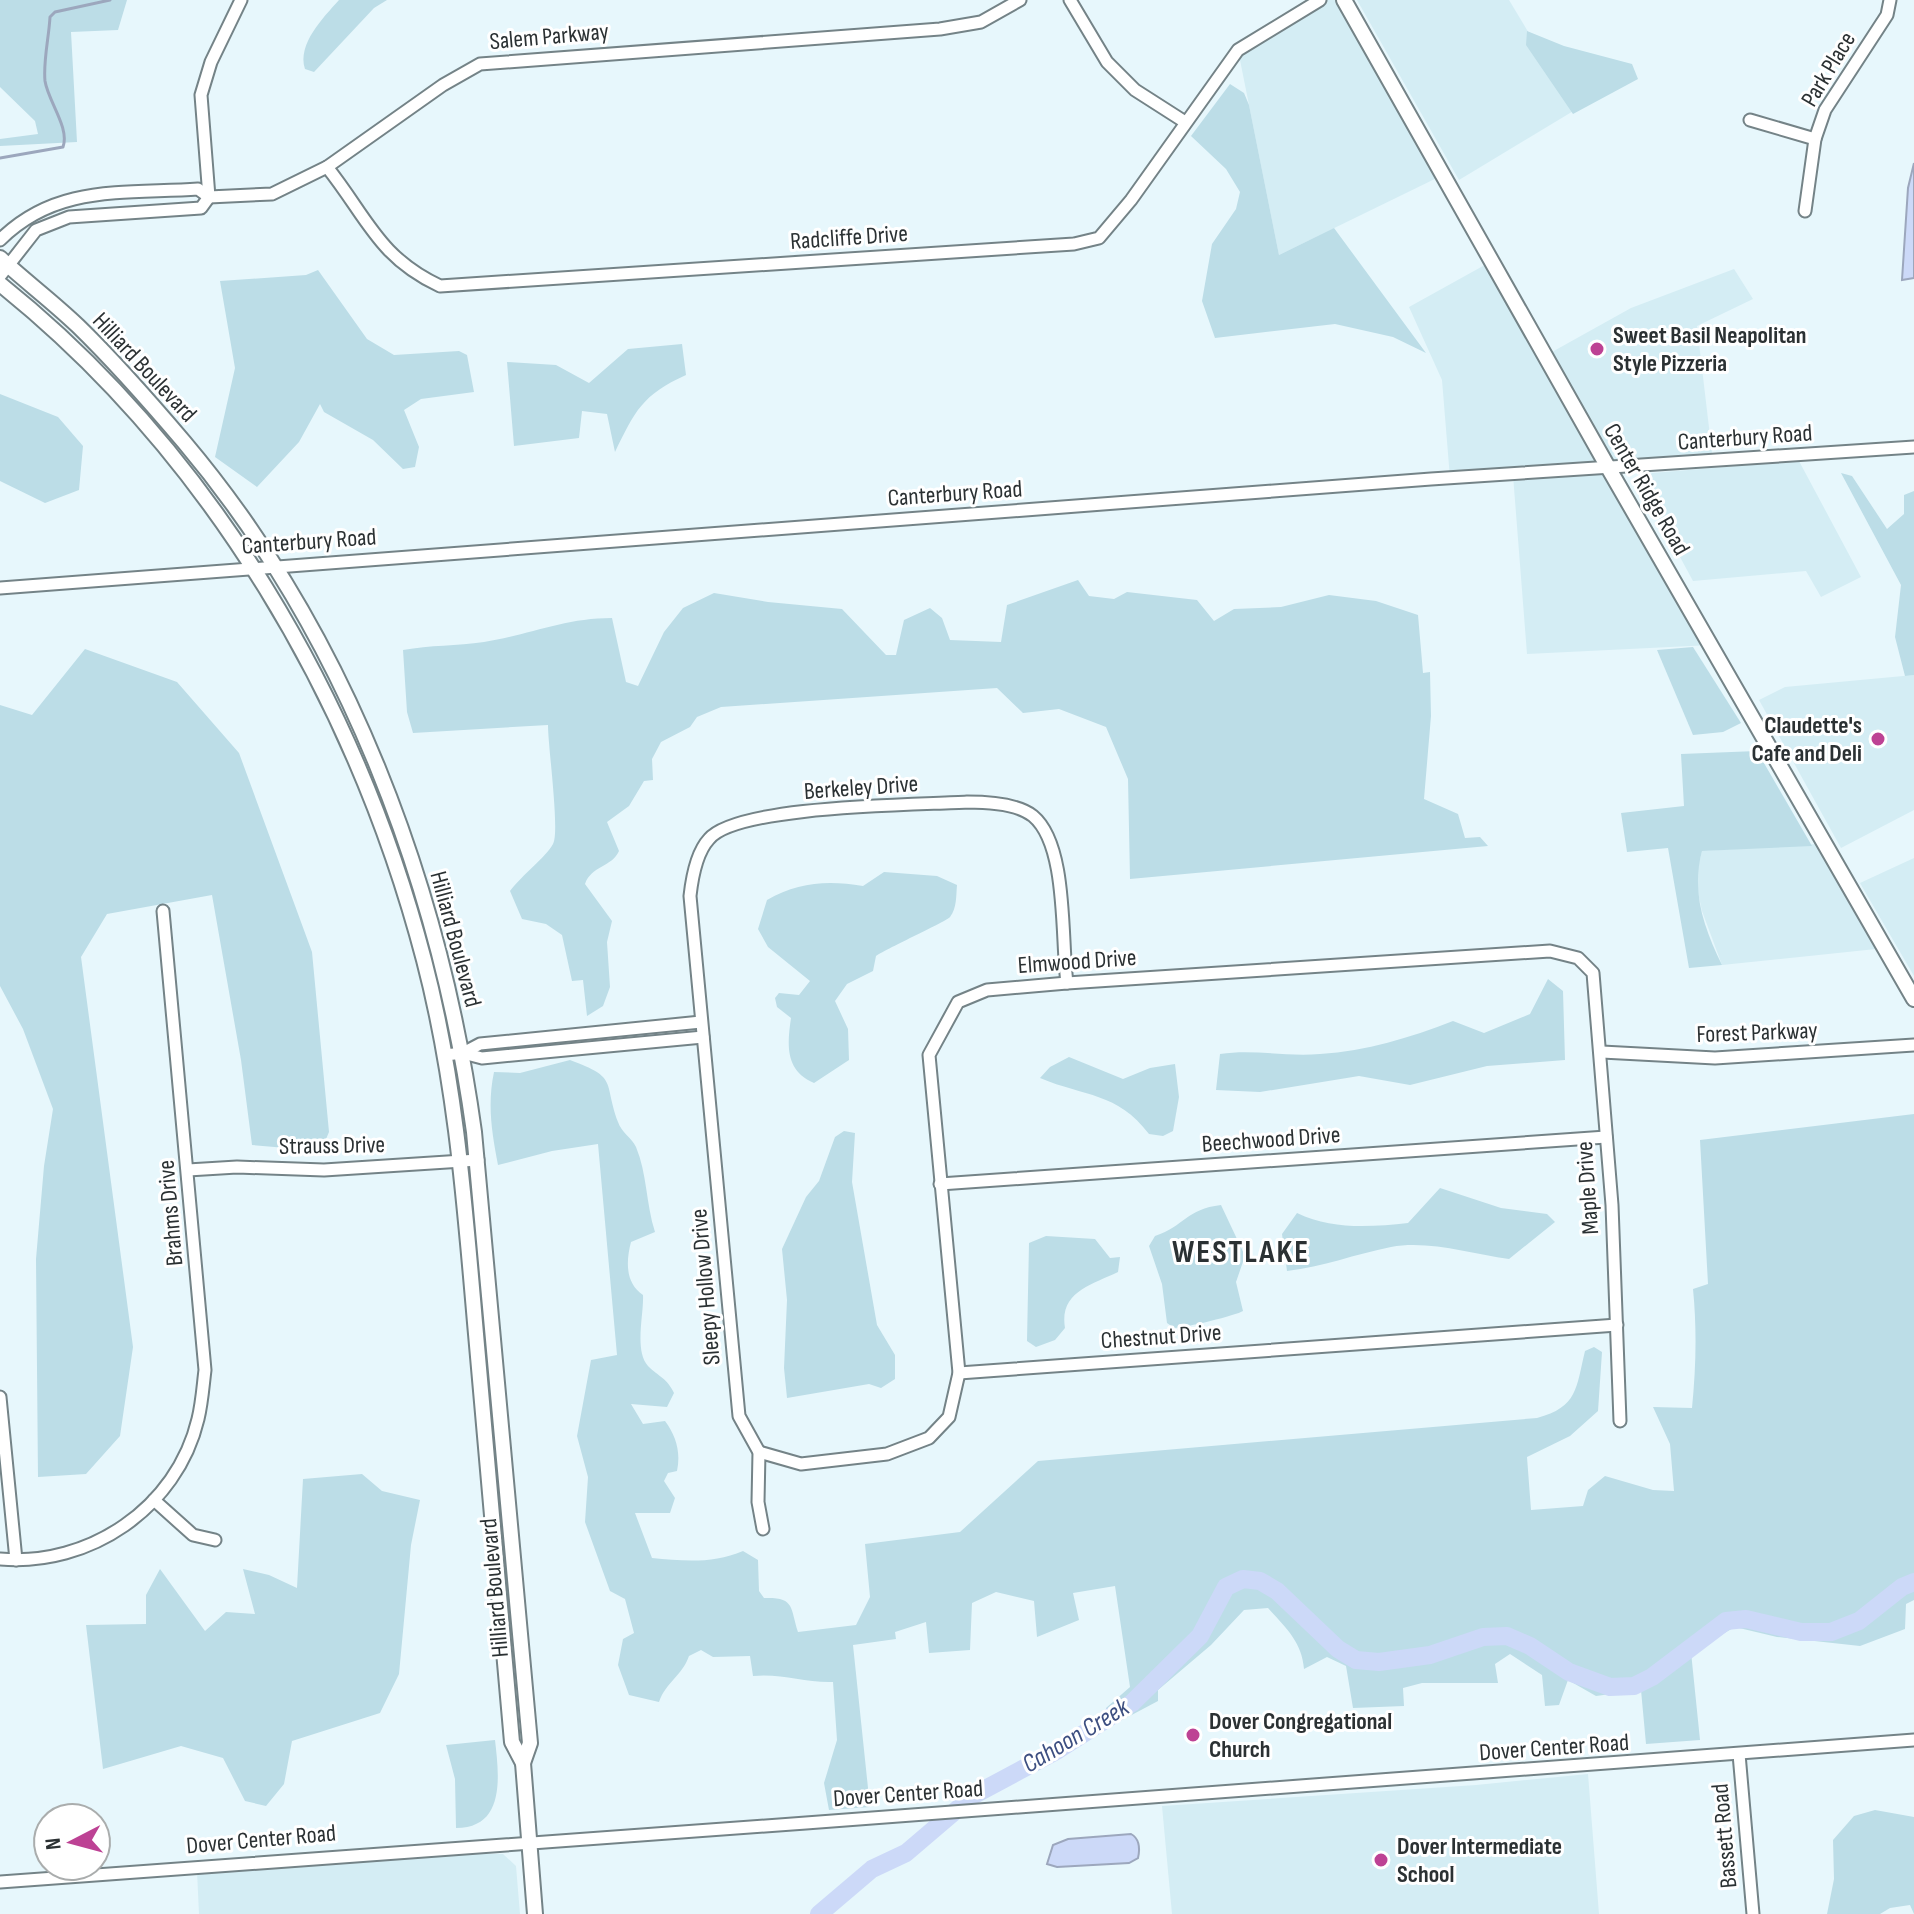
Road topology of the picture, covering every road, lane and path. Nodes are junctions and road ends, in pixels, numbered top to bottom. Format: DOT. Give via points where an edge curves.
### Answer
graph roads {
  1 [pos="241,0"];
  2 [pos="1020,0"];
  3 [pos="1070,0"];
  4 [pos="1320,0"];
  5 [pos="1344,0"];
  6 [pos="1890,0"];
  7 [pos="1750,120"];
  8 [pos="1185,122"];
  9 [pos="1815,139"];
  10 [pos="327,167"];
  11 [pos="209,197"];
  12 [pos="1805,211"];
  13 [pos="0,240"];
  14 [pos="3,267"];
  15 [pos="0,284"];
  16 [pos="1914,447"];
  17 [pos="1609,469"];
  18 [pos="271,565"];
  19 [pos="251,567"];
  20 [pos="0,588"];
  21 [pos="163,911"];
  22 [pos="1578,958"];
  23 [pos="1067,983"];
  24 [pos="1914,999"];
  25 [pos="701,1022"];
  26 [pos="703,1037"];
  27 [pos="1914,1045"];
  28 [pos="1602,1052"];
  29 [pos="463,1053"];
  30 [pos="445,1055"];
  31 [pos="1606,1137"];
  32 [pos="478,1160"];
  33 [pos="460,1161"];
  34 [pos="188,1170"];
  35 [pos="940,1184"];
  36 [pos="1617,1325"];
  37 [pos="959,1373"];
  38 [pos="0,1397"];
  39 [pos="1620,1421"];
  40 [pos="759,1452"];
  41 [pos="154,1500"];
  42 [pos="763,1529"];
  43 [pos="215,1540"];
  44 [pos="0,1559"];
  45 [pos="16,1560"];
  46 [pos="1914,1740"];
  47 [pos="1739,1754"];
  48 [pos="523,1763"];
  49 [pos="530,1842"];
  50 [pos="0,1882"];
  51 [pos="535,1914"];
  52 [pos="1753,1914"];
  1 -- 11 [label="street" via="201,95"];
  2 -- 10 [label="street, Salem Parkway" via="981,22 940,29 480,64"];
  3 -- 8 [label="street" via="1107,62 1135,90"];
  4 -- 8 [label="street, Radcliffe Drive" via="1238,50"];
  5 -- 17 [label="main road, Center Ridge Road"];
  6 -- 9 [label="street, Park Place" via="1887,15 1825,110"];
  7 -- 9 [label="street"];
  8 -- 10 [label="street, Radcliffe Drive" via="1099,238 1074,244 440,286 410,272 385,249"];
  9 -- 12 [label="street, Park Place"];
  10 -- 11 [label="street, Salem Parkway" via="272,194"];
  11 -- 13 [label="street" via="198,189 71,197 21,219"];
  11 -- 14 [label="street, Salem Parkway" via="201,208 69,217 36,230"];
  14 -- 18 [label="main road, Hilliard Boulevard" via="78,327 120,369 185,444"];
  15 -- 19 [label="main road, Hilliard Boulevard" via="75,349 138,416 204,497"];
  16 -- 17 [label="street, Canterbury Road"];
  17 -- 18 [label="street, Canterbury Road"];
  17 -- 24 [label="main road, Center Ridge Road"];
  18 -- 19 [label="street, Canterbury Road"];
  18 -- 29 [label="main road, Hilliard Boulevard" via="344,696 389,796 431,920"];
  19 -- 20 [label="street, Canterbury Road"];
  19 -- 30 [label="main road, Hilliard Boulevard" via="314,673 373,803 421,950"];
  21 -- 34 [label="street, Brahms Drive"];
  22 -- 23 [label="street, Elmwood Drive" via="1550,951"];
  22 -- 28 [label="street, Maple Drive" via="1593,973"];
  23 -- 25 [label="street, Berkeley Drive" via="1051,843 1032,815 993,802 967,802 766,815 731,823 708,839 693,874 690,896"];
  23 -- 35 [label="street, Elmwood Drive" via="987,990 958,1002 942,1026 929,1055"];
  25 -- 26 [label="street, Berkeley Drive"];
  25 -- 29 [label="street" via="480,1044"];
  26 -- 29 [label="street" via="482,1058"];
  26 -- 40 [label="street, Sleepy Hollow Drive" via="739,1416"];
  27 -- 28 [label="street, Forest Parkway" via="1715,1058"];
  28 -- 31 [label="street, Maple Drive"];
  29 -- 30 [label="street"];
  29 -- 32 [label="main road, Hilliard Boulevard"];
  30 -- 33 [label="main road, Hilliard Boulevard"];
  31 -- 35 [label="street, Beechwood Drive"];
  31 -- 36 [label="street, Maple Drive"];
  32 -- 33 [label="street, Strauss Drive"];
  32 -- 48 [label="main road, Hilliard Boulevard" via="530,1743"];
  33 -- 34 [label="street, Strauss Drive" via="324,1170"];
  33 -- 48 [label="main road, Hilliard Boulevard" via="512,1742"];
  34 -- 41 [label="street, Brahms Drive" via="205,1370 193,1433"];
  35 -- 37 [label="street, Elmwood Drive"];
  36 -- 37 [label="street, Chestnut Drive"];
  36 -- 39 [label="street, Maple Drive"];
  37 -- 40 [label="street" via="949,1417 929,1438 887,1454 801,1464"];
  38 -- 45 [label="street"];
  40 -- 42 [label="street"];
  41 -- 43 [label="street" via="193,1535"];
  41 -- 45 [label="street, Brahms Drive" via="127,1527 92,1544 58,1556"];
  44 -- 45 [label="street, Brahms Drive"];
  46 -- 47 [label="street, Dover Center Road"];
  47 -- 49 [label="street, Dover Center Road"];
  47 -- 52 [label="street, Bassett Road"];
  48 -- 49 [label="main road, Hilliard Boulevard"];
  49 -- 50 [label="street, Dover Center Road"];
  49 -- 51 [label="main road, Hilliard Boulevard"];
}
